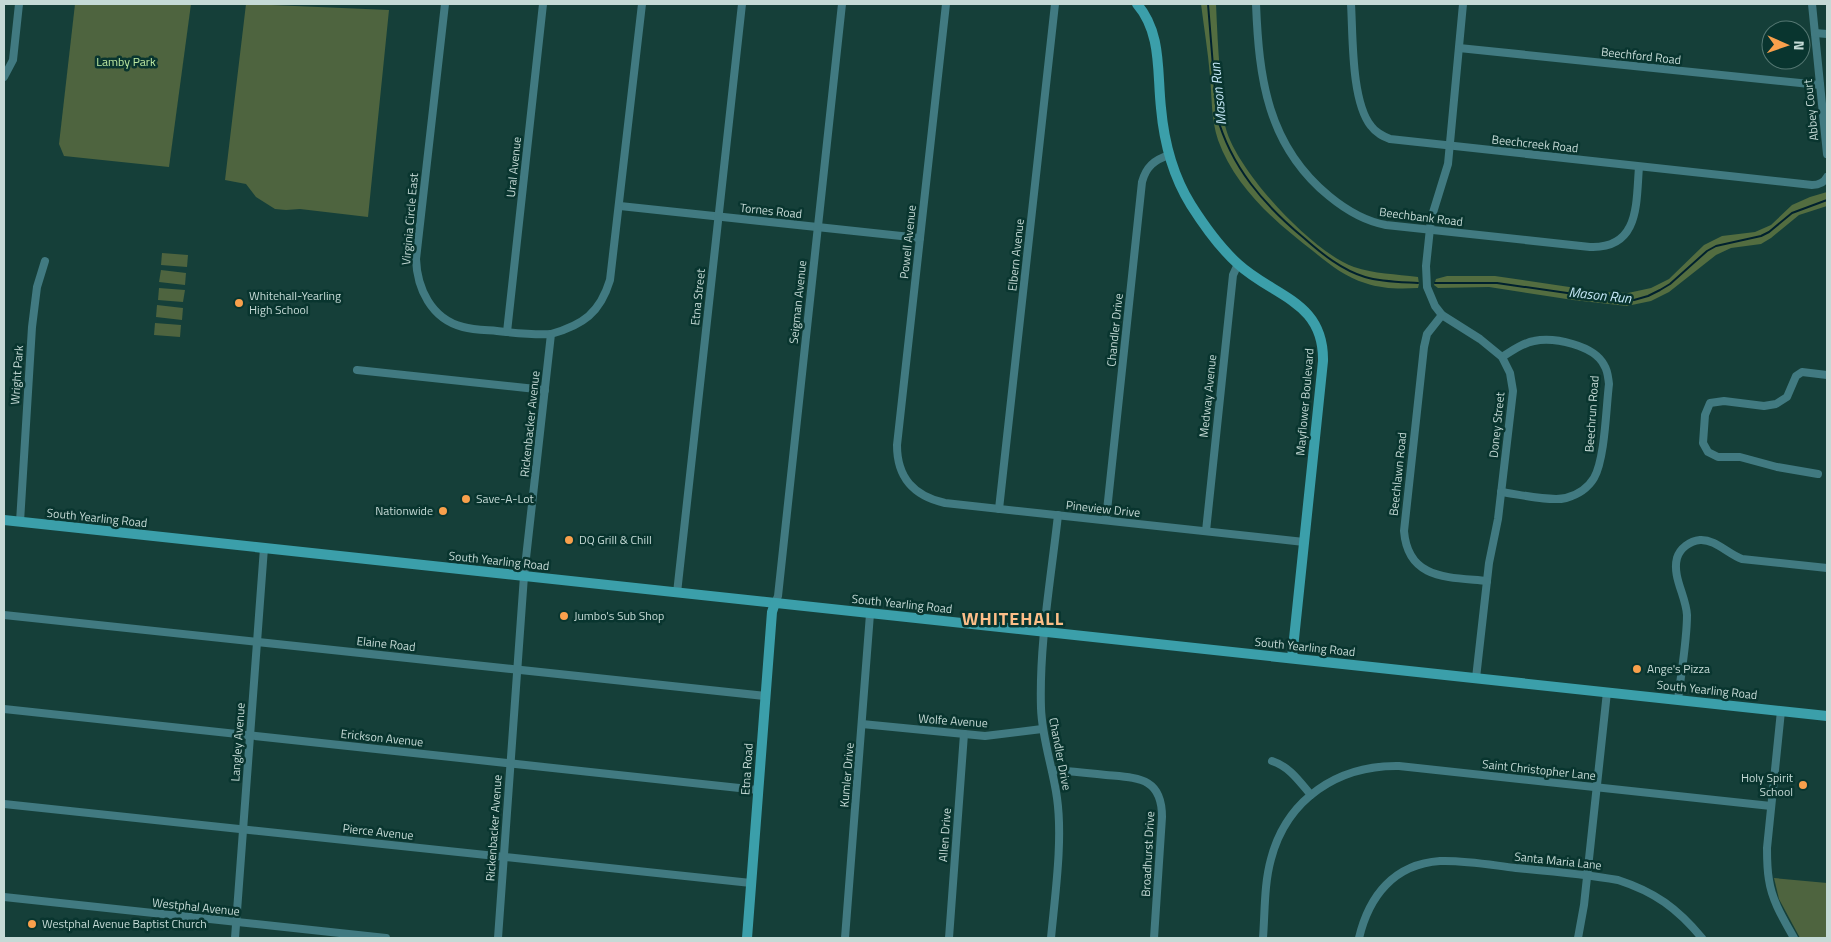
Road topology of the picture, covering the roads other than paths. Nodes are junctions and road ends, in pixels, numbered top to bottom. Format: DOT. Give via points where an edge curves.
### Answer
graph roads {
  1 [pos="19,4"];
  2 [pos="445,4"];
  3 [pos="543,4"];
  4 [pos="642,4"];
  5 [pos="742,4"];
  6 [pos="842,4"];
  7 [pos="946,4"];
  8 [pos="1055,4"];
  9 [pos="1137,4"];
  10 [pos="1256,4"];
  11 [pos="1351,4"];
  12 [pos="1463,4"];
  13 [pos="1812,4"];
  14 [pos="1815,33"];
  15 [pos="1827,34"];
  16 [pos="1459,48"];
  17 [pos="4,77"];
  18 [pos="1820,85"];
  19 [pos="1450,146"];
  20 [pos="1827,154"];
  21 [pos="1169,155"];
  22 [pos="1639,166"];
  23 [pos="1826,179"];
  24 [pos="620,206"];
  25 [pos="718,217"];
  26 [pos="818,227"];
  27 [pos="1430,229"];
  28 [pos="920,238"];
  29 [pos="45,261"];
  30 [pos="1238,264"];
  31 [pos="1442,315"];
  32 [pos="507,332"];
  33 [pos="551,334"];
  34 [pos="1502,357"];
  35 [pos="357,370"];
  36 [pos="1827,375"];
  37 [pos="545,390"];
  38 [pos="1818,474"];
  39 [pos="907,481"];
  40 [pos="1501,492"];
  41 [pos="999,509"];
  42 [pos="1058,515"];
  43 [pos="4,520"];
  44 [pos="1106,520"];
  45 [pos="20,522"];
  46 [pos="1206,531"];
  47 [pos="1304,542"];
  48 [pos="264,548"];
  49 [pos="1827,568"];
  50 [pos="524,576"];
  51 [pos="1487,581"];
  52 [pos="677,593"];
  53 [pos="775,603"];
  54 [pos="870,614"];
  55 [pos="4,615"];
  56 [pos="1045,632"];
  57 [pos="257,642"];
  58 [pos="1292,658"];
  59 [pos="517,670"];
  60 [pos="1476,678"];
  61 [pos="1607,692"];
  62 [pos="765,696"];
  63 [pos="1678,700"];
  64 [pos="4,709"];
  65 [pos="1781,711"];
  66 [pos="1827,716"];
  67 [pos="862,724"];
  68 [pos="1042,729"];
  69 [pos="964,734"];
  70 [pos="250,736"];
  71 [pos="1272,762"];
  72 [pos="510,763"];
  73 [pos="1052,770"];
  74 [pos="1597,788"];
  75 [pos="758,790"];
  76 [pos="1311,795"];
  77 [pos="4,804"];
  78 [pos="1771,806"];
  79 [pos="243,829"];
  80 [pos="503,856"];
  81 [pos="1587,875"];
  82 [pos="751,883"];
  83 [pos="4,897"];
  84 [pos="236,923"];
  85 [pos="235,938"];
  86 [pos="386,938"];
  87 [pos="498,938"];
  88 [pos="747,938"];
  89 [pos="845,938"];
  90 [pos="949,938"];
  91 [pos="1052,938"];
  92 [pos="1154,938"];
  93 [pos="1263,938"];
  94 [pos="1358,938"];
  95 [pos="1578,938"];
  96 [pos="1702,938"];
  97 [pos="1794,938"];
  1 -- 17 [label="street" via="13,60"];
  2 -- 32 [label="street, Virginia Circle East" via="417,272 426,299 446,319 461,327"];
  3 -- 32 [label="street, Ural Avenue"];
  4 -- 24 [label="street"];
  5 -- 25 [label="street, Etna Street"];
  6 -- 26 [label="street, Seigman Avenue"];
  7 -- 28 [label="street, Powell Avenue"];
  8 -- 41 [label="street, Elbern Avenue"];
  9 -- 21 [label="street, Mayflower Boulevard" via="1149,20 1156,42 1161,109"];
  10 -- 27 [label="street, Beechbank Road" via="1260,66 1267,100 1276,127 1302,168 1328,196 1362,219"];
  11 -- 19 [label="street, Beechcreek Road" via="1358,93 1370,126 1390,139"];
  12 -- 16 [label="street, Doney Street"];
  13 -- 14 [label="street, Abbey Court"];
  14 -- 15 [label="street"];
  14 -- 18 [label="street, Abbey Court"];
  16 -- 18 [label="street, Beechford Road"];
  16 -- 19 [label="street, Doney Street"];
  18 -- 20 [label="street, Abbey Court"];
  19 -- 22 [label="street, Beechcreek Road"];
  19 -- 27 [label="street, Doney Street"];
  21 -- 30 [label="street, Mayflower Boulevard" via="1188,201 1218,243"];
  21 -- 44 [label="street, Chandler Drive" via="1147,168 1142,182"];
  22 -- 23 [label="street, Beechcreek Road" via="1812,185 1819,185"];
  22 -- 27 [label="street, Beechbank Road" via="1632,223 1624,236 1611,245 1590,247"];
  24 -- 25 [label="street, Tornes Road"];
  24 -- 33 [label="street" via="612,270 602,300 580,323"];
  25 -- 26 [label="street, Tornes Road"];
  25 -- 52 [label="street, Etna Street"];
  26 -- 28 [label="street, Tornes Road"];
  26 -- 53 [label="street, Seigman Avenue"];
  27 -- 31 [label="street, Doney Street" via="1427,287"];
  28 -- 39 [label="street, Powell Avenue" via="897,445 898,464"];
  29 -- 45 [label="street, Wright Park" via="37,287 32,327"];
  30 -- 46 [label="street, Medway Avenue" via="1233,274"];
  30 -- 47 [label="street, Mayflower Boulevard" via="1303,309 1321,338 1324,360"];
  31 -- 34 [label="street, Doney Street"];
  31 -- 51 [label="street, Beechlawn Road" via="1427,334 1424,347 1405,541 1414,560 1430,572 1439,576"];
  32 -- 33 [label="street, Virginia Circle East"];
  33 -- 37 [label="street, Rickenbacker Avenue"];
  34 -- 40 [label="street, Doney Street" via="1510,373 1513,391"];
  34 -- 40 [label="street, Beechrun Road" via="1535,340 1574,344 1598,356 1608,373 1608,384 1600,459 1587,487 1577,494 1556,499"];
  35 -- 37 [label="street"];
  36 -- 38 [label="street" via="1802,372 1796,376 1787,397 1776,404 1710,403 1705,415 1703,443 1708,452 1718,457 1740,457"];
  37 -- 50 [label="street, Rickenbacker Avenue"];
  39 -- 41 [label="street, Pineview Drive" via="935,501"];
  40 -- 51 [label="street, Doney Street"];
  41 -- 42 [label="street, Pineview Drive"];
  42 -- 44 [label="street, Pineview Drive"];
  42 -- 56 [label="street, Chandler Drive"];
  43 -- 45 [label="street, South Yearling Road"];
  44 -- 46 [label="street, Pineview Drive"];
  45 -- 48 [label="street, South Yearling Road"];
  46 -- 47 [label="street, Pineview Drive"];
  47 -- 58 [label="street, Mayflower Boulevard"];
  48 -- 50 [label="street, South Yearling Road"];
  48 -- 57 [label="street, Langley Avenue"];
  49 -- 63 [label="street" via="1742,558 1707,540 1697,540 1685,546 1676,564 1687,613"];
  50 -- 52 [label="street, South Yearling Road"];
  50 -- 59 [label="street, Rickenbacker Avenue"];
  51 -- 60 [label="street, Doney Street"];
  52 -- 53 [label="street, South Yearling Road"];
  53 -- 54 [label="street, South Yearling Road"];
  53 -- 62 [label="street, Etna Road"];
  54 -- 56 [label="street, South Yearling Road"];
  54 -- 67 [label="street, Kumler Drive"];
  55 -- 57 [label="street, Elaine Road"];
  56 -- 58 [label="street, South Yearling Road"];
  56 -- 68 [label="street, Chandler Drive"];
  57 -- 59 [label="street, Elaine Road"];
  57 -- 70 [label="street, Langley Avenue"];
  58 -- 60 [label="street, South Yearling Road"];
  59 -- 62 [label="street, Elaine Road"];
  59 -- 72 [label="street, Rickenbacker Avenue"];
  60 -- 61 [label="street, South Yearling Road"];
  61 -- 63 [label="street, South Yearling Road"];
  61 -- 74 [label="street"];
  62 -- 75 [label="street, Etna Road"];
  63 -- 65 [label="street, South Yearling Road"];
  64 -- 70 [label="street, Erickson Avenue"];
  65 -- 66 [label="street, South Yearling Road"];
  65 -- 78 [label="street"];
  67 -- 69 [label="street, Wolfe Avenue"];
  67 -- 89 [label="street, Kumler Drive"];
  68 -- 69 [label="street, Wolfe Avenue" via="1003,735"];
  68 -- 73 [label="street, Chandler Drive"];
  69 -- 90 [label="street, Allen Drive"];
  70 -- 72 [label="street, Erickson Avenue"];
  70 -- 79 [label="street, Langley Avenue"];
  71 -- 76 [label="street" via="1291,771"];
  72 -- 75 [label="street, Erickson Avenue"];
  72 -- 80 [label="street, Rickenbacker Avenue"];
  73 -- 91 [label="street, Chandler Drive" via="1059,830"];
  73 -- 92 [label="street, Broadhurst Drive" via="1141,779 1158,795 1162,817"];
  74 -- 76 [label="street, Saint Christopher Lane" via="1382,766 1342,776"];
  74 -- 78 [label="street, Saint Christopher Lane"];
  74 -- 81 [label="street"];
  75 -- 82 [label="street, Etna Road"];
  76 -- 93 [label="street, Saint Christopher Lane" via="1287,823 1274,848 1268,875"];
  77 -- 79 [label="street, Pierce Avenue"];
  78 -- 97 [label="street" via="1767,848 1769,881 1777,906"];
  79 -- 80 [label="street, Pierce Avenue"];
  79 -- 84 [label="street, Langley Avenue"];
  80 -- 82 [label="street, Pierce Avenue"];
  80 -- 87 [label="street, Rickenbacker Avenue"];
  81 -- 94 [label="street, Santa Maria Lane" via="1454,861 1423,864 1395,877 1381,890 1370,905"];
  81 -- 95 [label="street"];
  81 -- 96 [label="street, Santa Maria Lane" via="1618,880 1651,893 1681,914"];
  82 -- 88 [label="street, Etna Road"];
  83 -- 84 [label="street, Westphal Avenue"];
  84 -- 85 [label="street, Langley Avenue"];
  84 -- 86 [label="street, Westphal Avenue"];
}
